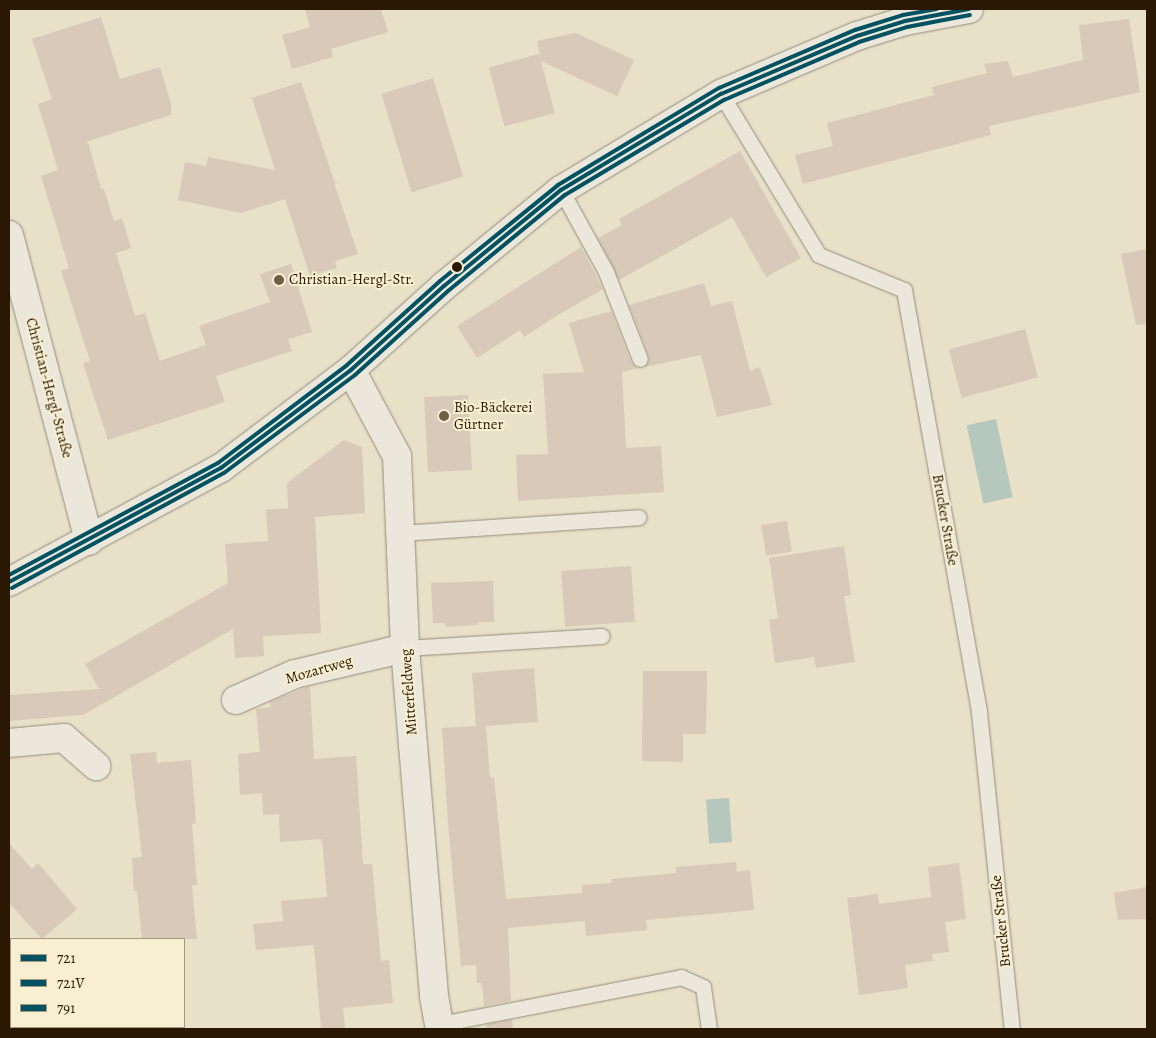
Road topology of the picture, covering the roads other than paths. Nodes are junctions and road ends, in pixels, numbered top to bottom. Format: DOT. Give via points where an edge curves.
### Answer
graph roads {
  1 [pos="969,9"];
  2 [pos="904,15"];
  3 [pos="722,94"];
  4 [pos="561,190"];
  5 [pos="9,235"];
  6 [pos="640,359"];
  7 [pos="351,370"];
  8 [pos="638,517"];
  9 [pos="400,533"];
  10 [pos="89,541"];
  11 [pos="9,582"];
  12 [pos="602,636"];
  13 [pos="405,648"];
  14 [pos="236,700"];
  15 [pos="9,743"];
  16 [pos="96,766"];
  17 [pos="440,1027"];
  18 [pos="709,1029"];
  19 [pos="1012,1029"];
  1 -- 2 [label="street"];
  2 -- 3 [label="street"];
  3 -- 4 [label="street"];
  3 -- 19 [label="lane, Brucker Straße" via="819,255 904,290 979,712"];
  4 -- 6 [label="lane" via="606,272"];
  4 -- 7 [label="street" via="449,281"];
  5 -- 10 [label="street, Christian-Hergl-Straße"];
  7 -- 9 [label="street, Mitterfeldweg" via="397,456"];
  7 -- 10 [label="street" via="221,468"];
  8 -- 9 [label="lane"];
  9 -- 13 [label="street, Mitterfeldweg"];
  10 -- 11 [label="street"];
  12 -- 13 [label="lane"];
  13 -- 14 [label="street, Mozartweg" via="295,674"];
  13 -- 17 [label="street, Mitterfeldweg" via="434,996"];
  15 -- 16 [label="street" via="64,738"];
  17 -- 18 [label="lane, Mitterfeldweg" via="681,977 703,987"];
}
